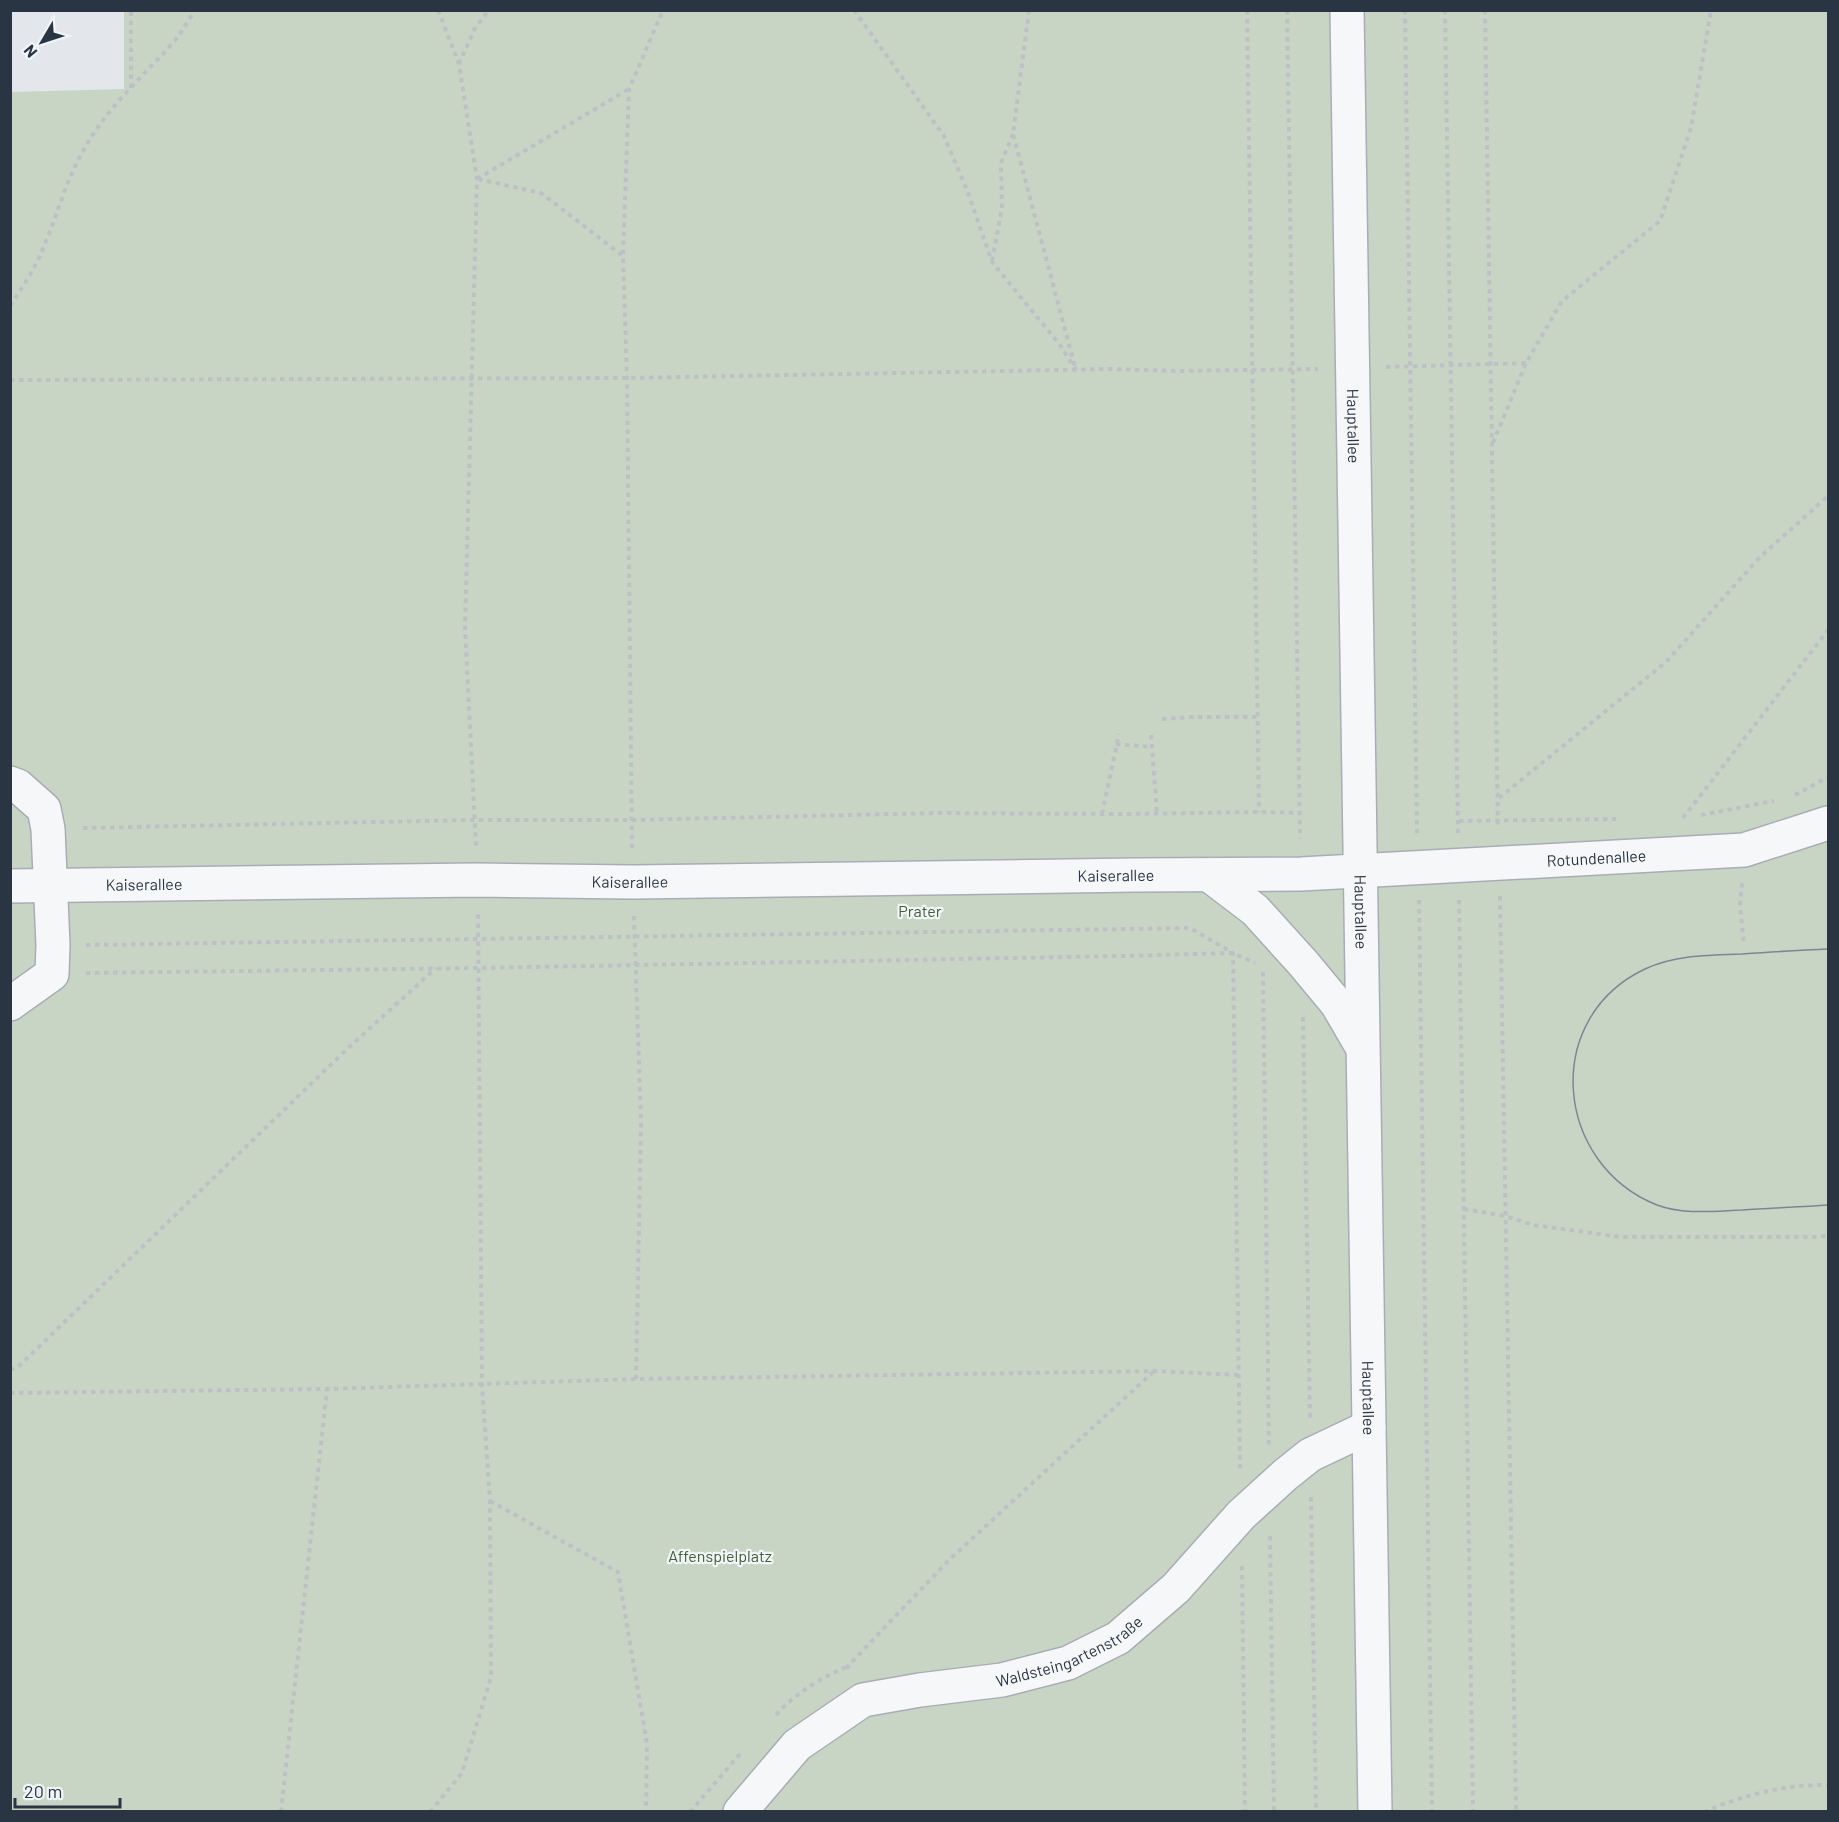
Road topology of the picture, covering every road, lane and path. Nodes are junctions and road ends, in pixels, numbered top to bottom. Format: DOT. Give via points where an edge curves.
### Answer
graph roads {
  1 [pos="131,10"];
  2 [pos="195,10"];
  3 [pos="438,10"];
  4 [pos="489,10"];
  5 [pos="663,10"];
  6 [pos="854,10"];
  7 [pos="1029,10"];
  8 [pos="1247,10"];
  9 [pos="1287,10"];
  10 [pos="1347,10"];
  11 [pos="1405,10"];
  12 [pos="1446,10"];
  13 [pos="1485,10"];
  14 [pos="1710,10"];
  15 [pos="459,64"];
  16 [pos="131,89"];
  17 [pos="629,89"];
  18 [pos="1012,135"];
  19 [pos="477,179"];
  20 [pos="622,256"];
  21 [pos="992,262"];
  22 [pos="10,306"];
  23 [pos="1526,363"];
  24 [pos="1491,364"];
  25 [pos="1451,365"];
  26 [pos="1411,366"];
  27 [pos="1353,368"];
  28 [pos="1253,369"];
  29 [pos="1077,370"];
  30 [pos="1293,370"];
  31 [pos="627,378"];
  32 [pos="473,379"];
  33 [pos="10,380"];
  34 [pos="1492,446"];
  35 [pos="1828,496"];
  36 [pos="1828,630"];
  37 [pos="1258,717"];
  38 [pos="1162,719"];
  39 [pos="1119,734"];
  40 [pos="1152,735"];
  41 [pos="1116,744"];
  42 [pos="1151,747"];
  43 [pos="1828,777"];
  44 [pos="10,783"];
  45 [pos="1498,798"];
  46 [pos="1788,799"];
  47 [pos="1777,801"];
  48 [pos="1259,812"];
  49 [pos="1157,813"];
  50 [pos="1300,813"];
  51 [pos="1102,814"];
  52 [pos="474,819"];
  53 [pos="1625,819"];
  54 [pos="632,820"];
  55 [pos="1458,821"];
  56 [pos="1498,821"];
  57 [pos="1828,823"];
  58 [pos="48,829"];
  59 [pos="1417,832"];
  60 [pos="1499,837"];
  61 [pos="1744,850"];
  62 [pos="1459,867"];
  63 [pos="1360,871"];
  64 [pos="1301,874"];
  65 [pos="1209,875"];
  66 [pos="477,880"];
  67 [pos="633,882"];
  68 [pos="50,885"];
  69 [pos="10,886"];
  70 [pos="1500,902"];
  71 [pos="1419,909"];
  72 [pos="634,936"];
  73 [pos="478,939"];
  74 [pos="1744,945"];
  75 [pos="1233,952"];
  76 [pos="53,959"];
  77 [pos="1303,963"];
  78 [pos="636,965"];
  79 [pos="436,968"];
  80 [pos="478,968"];
  81 [pos="1263,968"];
  82 [pos="1270,976"];
  83 [pos="10,1004"];
  84 [pos="1297,1011"];
  85 [pos="1303,1020"];
  86 [pos="1363,1048"];
  87 [pos="1464,1209"];
  88 [pos="1505,1216"];
  89 [pos="1828,1235"];
  90 [pos="10,1370"];
  91 [pos="1154,1371"];
  92 [pos="1239,1375"];
  93 [pos="636,1379"];
  94 [pos="482,1385"];
  95 [pos="327,1389"];
  96 [pos="10,1393"];
  97 [pos="1369,1426"];
  98 [pos="1310,1455"];
  99 [pos="1270,1490"];
  100 [pos="490,1501"];
  101 [pos="1241,1515"];
  102 [pos="858,1665"];
  103 [pos="848,1666"];
  104 [pos="773,1718"];
  105 [pos="744,1750"];
  106 [pos="1828,1785"];
  107 [pos="281,1812"];
  108 [pos="430,1812"];
  109 [pos="646,1812"];
  110 [pos="690,1812"];
  111 [pos="740,1812"];
  112 [pos="1245,1812"];
  113 [pos="1274,1812"];
  114 [pos="1316,1812"];
  115 [pos="1375,1812"];
  116 [pos="1432,1812"];
  117 [pos="1473,1812"];
  118 [pos="1516,1812"];
  119 [pos="1704,1812"];
  1 -- 16 [label="path"];
  2 -- 16 [label="path" via="173,43"];
  3 -- 15 [label="path"];
  4 -- 15 [label="path" via="475,28"];
  5 -- 17 [label="path"];
  6 -- 21 [label="path" via="944,136"];
  7 -- 18 [label="path"];
  8 -- 28 [label="path"];
  9 -- 30 [label="path"];
  10 -- 27 [label="street, Hauptallee"];
  11 -- 26 [label="path"];
  12 -- 25 [label="path"];
  13 -- 24 [label="path"];
  14 -- 23 [label="path" via="1691,128 1660,221 1562,301"];
  15 -- 19 [label="path"];
  16 -- 22 [label="path" via="102,120 81,154 42,252"];
  17 -- 19 [label="path"];
  17 -- 20 [label="path"];
  18 -- 21 [label="path" via="1001,163 1002,208"];
  18 -- 29 [label="path"];
  19 -- 20 [label="path" via="542,193"];
  19 -- 32 [label="path"];
  20 -- 31 [label="path"];
  21 -- 29 [label="path"];
  23 -- 24 [label="path"];
  23 -- 34 [label="path"];
  24 -- 25 [label="path"];
  24 -- 34 [label="path"];
  25 -- 26 [label="path"];
  25 -- 55 [label="path"];
  26 -- 27 [label="path"];
  26 -- 59 [label="path"];
  27 -- 30 [label="path"];
  27 -- 63 [label="street, Hauptallee"];
  28 -- 29 [label="path"];
  28 -- 30 [label="path"];
  28 -- 37 [label="path"];
  29 -- 31 [label="path"];
  30 -- 50 [label="path"];
  31 -- 32 [label="path"];
  31 -- 54 [label="path"];
  32 -- 33 [label="path"];
  32 -- 52 [label="path" via="465,628"];
  34 -- 45 [label="path"];
  35 -- 45 [label="path" via="1758,558 1666,662"];
  36 -- 47 [label="path" via="1683,818"];
  37 -- 38 [label="path"];
  37 -- 48 [label="path"];
  39 -- 41 [label="path"];
  40 -- 42 [label="path"];
  41 -- 42 [label="path"];
  41 -- 51 [label="path"];
  42 -- 49 [label="path"];
  43 -- 46 [label="path"];
  44 -- 58 [label="street" via="44,809"];
  45 -- 56 [label="path"];
  48 -- 49 [label="path"];
  48 -- 50 [label="path"];
  49 -- 51 [label="path"];
  50 -- 64 [label="path"];
  51 -- 54 [label="path" via="937,813"];
  52 -- 54 [label="path"];
  52 -- 58 [label="path"];
  52 -- 66 [label="path"];
  53 -- 56 [label="path"];
  54 -- 67 [label="path"];
  55 -- 56 [label="path"];
  55 -- 62 [label="path"];
  56 -- 60 [label="path"];
  57 -- 61 [label="street, Rotundenallee"];
  58 -- 68 [label="street"];
  61 -- 62 [label="street, Rotundenallee"];
  61 -- 74 [label="path" via="1740,904"];
  62 -- 63 [label="street, Rotundenallee"];
  62 -- 87 [label="path"];
  63 -- 64 [label="street, Kaiserallee"];
  63 -- 86 [label="street, Hauptallee"];
  64 -- 65 [label="street, Kaiserallee"];
  65 -- 67 [label="street, Kaiserallee"];
  65 -- 77 [label="street" via="1255,909"];
  66 -- 67 [label="street, Kaiserallee"];
  66 -- 68 [label="street, Kaiserallee"];
  66 -- 73 [label="path"];
  67 -- 72 [label="path"];
  68 -- 69 [label="street, Kaiserallee"];
  68 -- 76 [label="street"];
  70 -- 88 [label="path"];
  71 -- 116 [label="path"];
  72 -- 73 [label="path"];
  72 -- 75 [label="path" via="1190,928"];
  72 -- 78 [label="path"];
  73 -- 76 [label="path"];
  73 -- 80 [label="path"];
  75 -- 78 [label="path"];
  75 -- 81 [label="path"];
  75 -- 92 [label="path"];
  76 -- 79 [label="path"];
  76 -- 83 [label="street"];
  77 -- 85 [label="path"];
  77 -- 86 [label="street" via="1337,1004"];
  78 -- 80 [label="path"];
  78 -- 93 [label="path" via="642,1123"];
  79 -- 80 [label="path"];
  79 -- 90 [label="path" via="18,1367"];
  80 -- 94 [label="path"];
  81 -- 82 [label="path"];
  81 -- 99 [label="path"];
  84 -- 85 [label="path"];
  85 -- 98 [label="path"];
  86 -- 97 [label="street, Hauptallee"];
  87 -- 88 [label="path"];
  87 -- 117 [label="path"];
  88 -- 89 [label="path" via="1533,1225 1621,1237"];
  88 -- 118 [label="path"];
  91 -- 92 [label="path"];
  91 -- 93 [label="path"];
  91 -- 103 [label="path" via="950,1560"];
  92 -- 101 [label="path"];
  93 -- 94 [label="path"];
  94 -- 95 [label="path"];
  94 -- 100 [label="path"];
  95 -- 96 [label="path"];
  95 -- 107 [label="path"];
  97 -- 98 [label="street, Waldsteingartenstraße"];
  97 -- 115 [label="street, Hauptallee"];
  98 -- 99 [label="street, Waldsteingartenstraße"];
  98 -- 114 [label="path"];
  99 -- 101 [label="street, Waldsteingartenstraße"];
  99 -- 113 [label="path"];
  100 -- 108 [label="path" via="491,1677 462,1773"];
  100 -- 109 [label="path" via="618,1572 646,1744"];
  101 -- 111 [label="street, Waldsteingartenstraße" via="1176,1588 1118,1638 1068,1663 1002,1680 863,1700 797,1744"];
  101 -- 112 [label="path"];
  102 -- 103 [label="path"];
  103 -- 104 [label="path" via="820,1678"];
  105 -- 110 [label="path"];
  106 -- 119 [label="path" via="1804,1785 1731,1800"];
}
